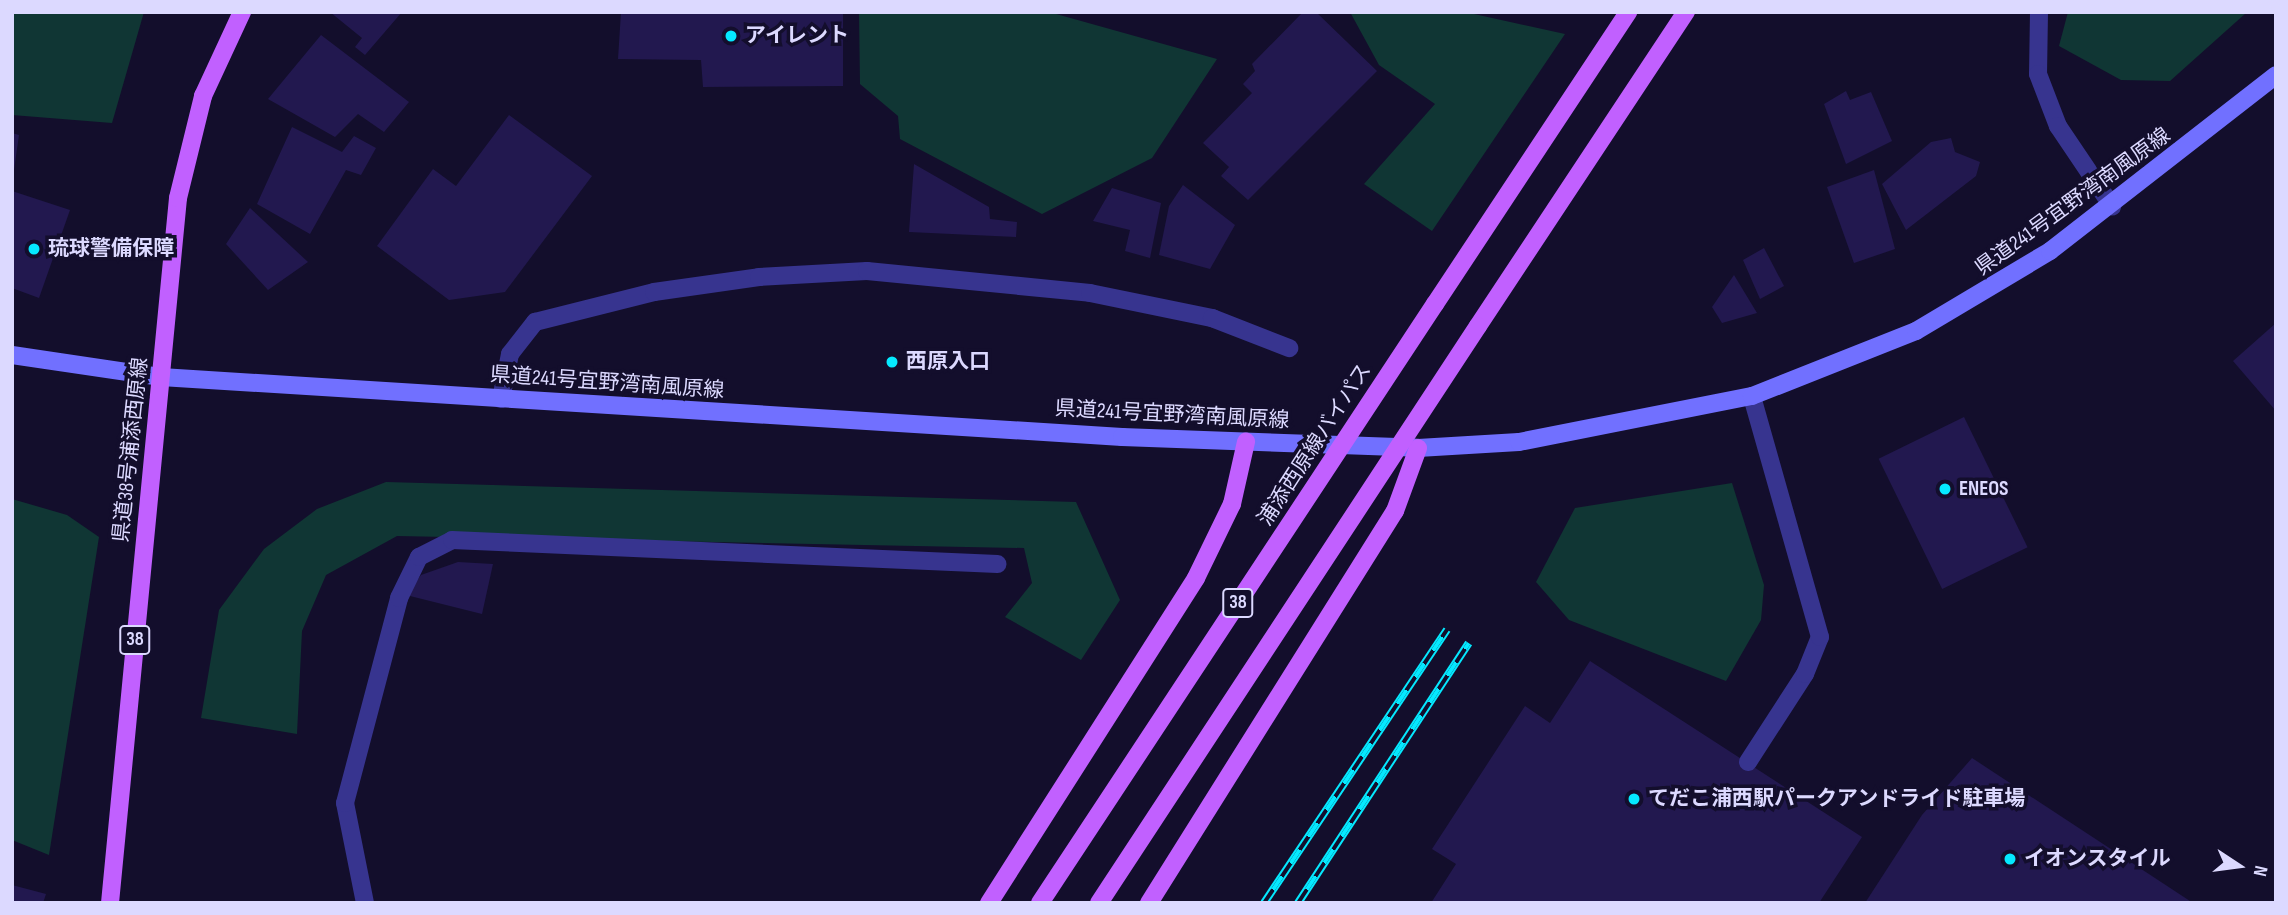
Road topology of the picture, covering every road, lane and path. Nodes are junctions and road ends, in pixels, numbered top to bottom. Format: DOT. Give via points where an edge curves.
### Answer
graph roads {
  1 [pos="242,12"];
  2 [pos="1628,12"];
  3 [pos="1686,12"];
  4 [pos="2039,12"];
  5 [pos="2276,75"];
  6 [pos="2112,206"];
  7 [pos="1289,348"];
  8 [pos="12,355"];
  9 [pos="161,377"];
  10 [pos="1752,396"];
  11 [pos="501,399"];
  12 [pos="1246,442"];
  13 [pos="1418,448"];
  14 [pos="997,564"];
  15 [pos="1748,762"];
  16 [pos="110,903"];
  17 [pos="365,903"];
  18 [pos="989,903"];
  19 [pos="1040,903"];
  20 [pos="1099,903"];
  21 [pos="1149,903"];
  1 -- 9 [label="main road, 県道38号浦添西原線 / 38" via="221,50 188,144"];
  2 -- 19 [label="main road, 浦添西原線バイパス / 38, bridge"];
  3 -- 20 [label="main road, 38, bridge"];
  4 -- 6 [label="street" via="2038,74 2058,126"];
  5 -- 6 [label="main road, 県道241号宜野湾南風原線"];
  6 -- 10 [label="main road, 県道241号宜野湾南風原線" via="1982,295 1916,331"];
  7 -- 11 [label="street" via="1212,318 1090,293 867,271 772,276 654,292 536,322 510,354"];
  8 -- 9 [label="main road, 県道241号宜野湾南風原線"];
  9 -- 11 [label="main road, 県道241号宜野湾南風原線"];
  9 -- 16 [label="main road, 県道38号浦添西原線 / 38"];
  10 -- 13 [label="main road, 県道241号宜野湾南風原線" via="1544,438"];
  10 -- 15 [label="street" via="1820,637 1810,666"];
  11 -- 12 [label="main road, 県道241号宜野湾南風原線"];
  12 -- 13 [label="main road, 県道241号宜野湾南風原線"];
  12 -- 18 [label="main road" via="1240,478 1215,542 1150,654"];
  13 -- 21 [label="main road" via="1395,510 1299,671"];
  14 -- 17 [label="street" via="452,540 419,557 399,597 345,803"];
}
